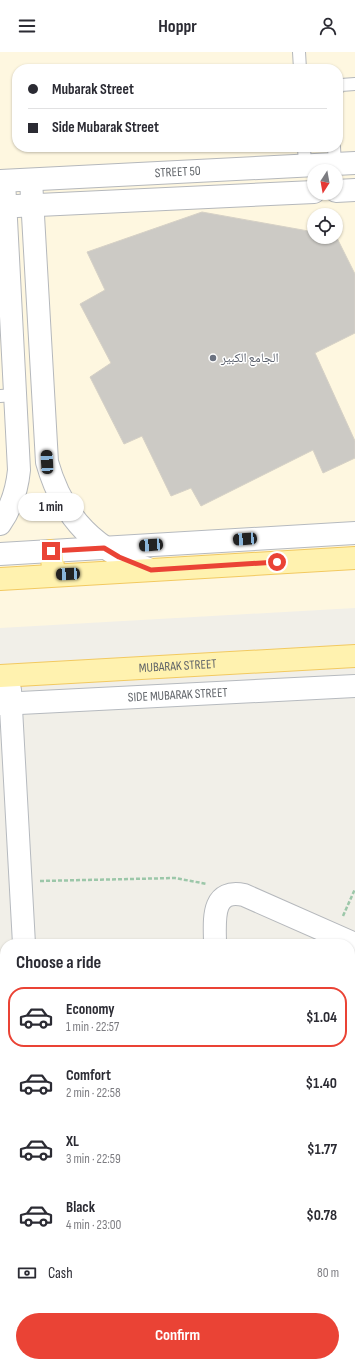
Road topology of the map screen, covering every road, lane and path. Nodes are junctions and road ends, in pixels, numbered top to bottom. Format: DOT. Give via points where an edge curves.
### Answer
graph roads {
  1 [pos="299,52"];
  2 [pos="300,64"];
  3 [pos="355,84"];
  4 [pos="343,85"];
  5 [pos="305,156"];
  6 [pos="341,158"];
  7 [pos="31,180"];
  8 [pos="2,181"];
  9 [pos="355,190"];
  10 [pos="343,191"];
  11 [pos="307,192"];
  12 [pos="32,206"];
  13 [pos="3,207"];
  14 [pos="6,355"];
  15 [pos="8,396"];
  16 [pos="0,524"];
  17 [pos="355,533"];
  18 [pos="104,548"];
  19 [pos="51,551"];
  20 [pos="0,554"];
  21 [pos="355,558"];
  22 [pos="151,570"];
  23 [pos="54,575"];
  24 [pos="0,579"];
  25 [pos="355,656"];
  26 [pos="4,675"];
  27 [pos="355,686"];
  28 [pos="5,704"];
  29 [pos="21,882"];
  30 [pos="355,889"];
  31 [pos="231,894"];
  32 [pos="334,935"];
  33 [pos="24,939"];
  34 [pos="215,939"];
  35 [pos="343,939"];
  1 -- 2 [label="lane"];
  3 -- 4 [label="lane"];
  5 -- 6 [label="street, STREET 50"];
  5 -- 7 [label="street, STREET 50"];
  7 -- 8 [label="street, STREET 50"];
  7 -- 12 [label="street"];
  8 -- 13 [label="street"];
  9 -- 10 [label="street"];
  11 -- 12 [label="street, STREET 50"];
  12 -- 13 [label="street, STREET 50"];
  12 -- 18 [label="street" via="47,462 68,510 78,524"];
  13 -- 14 [label="street"];
  14 -- 15 [label="street"];
  15 -- 16 [label="street" via="19,470 11,506"];
  17 -- 18 [label="street"];
  18 -- 19 [label="street"];
  18 -- 22 [label="street"];
  19 -- 20 [label="street"];
  19 -- 23 [label="main road"];
  21 -- 22 [label="main road"];
  22 -- 23 [label="main road"];
  23 -- 24 [label="main road"];
  25 -- 26 [label="main road, MUBARAK STREET"];
  26 -- 28 [label="street"];
  27 -- 28 [label="street, SIDE MUBARAK STREET"];
  28 -- 29 [label="street"];
  29 -- 31 [label="path" via="175,878 208,884"];
  29 -- 33 [label="street"];
  30 -- 32 [label="path"];
  31 -- 32 [label="street" via="244,895"];
  31 -- 34 [label="street" via="225,896 216,907"];
  32 -- 35 [label="street"];
}
